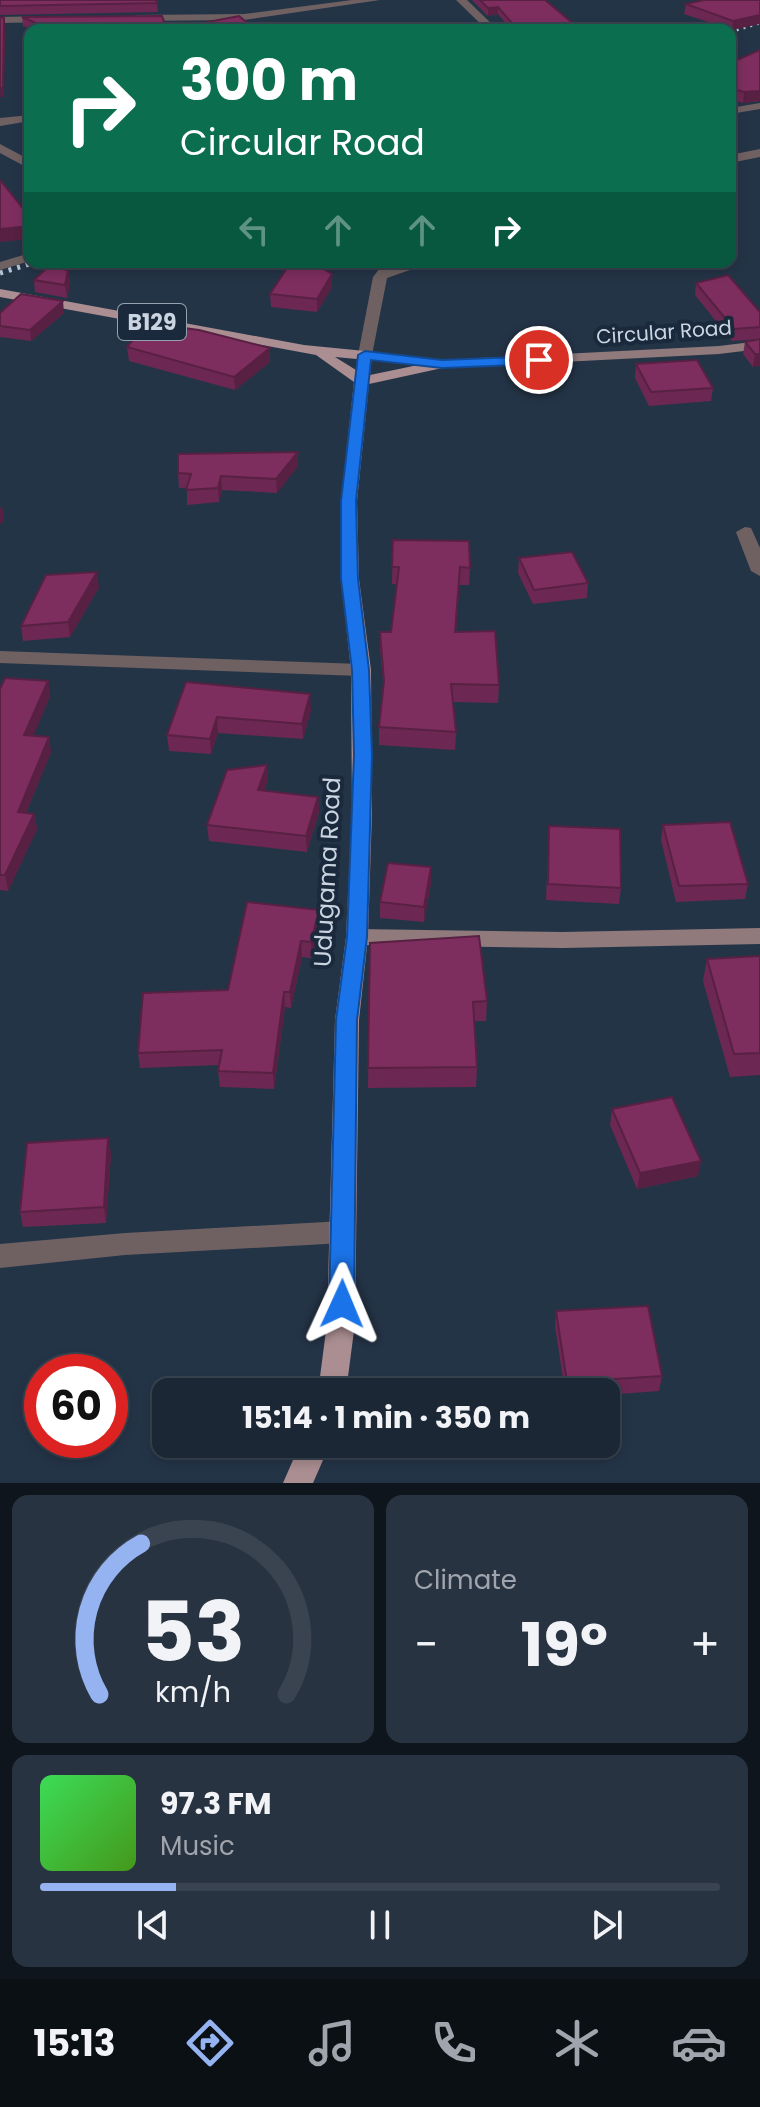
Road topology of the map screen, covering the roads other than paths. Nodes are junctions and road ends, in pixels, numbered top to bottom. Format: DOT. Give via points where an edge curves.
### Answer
graph roads {
  1 [pos="375,0"];
  2 [pos="461,0"];
  3 [pos="254,2"];
  4 [pos="262,15"];
  5 [pos="129,18"];
  6 [pos="62,19"];
  7 [pos="0,20"];
  8 [pos="487,24"];
  9 [pos="760,106"];
  10 [pos="736,110"];
  11 [pos="24,119"];
  12 [pos="0,122"];
  13 [pos="0,148"];
  14 [pos="760,153"];
  15 [pos="736,158"];
  16 [pos="24,162"];
  17 [pos="24,259"];
  18 [pos="0,266"];
  19 [pos="399,268"];
  20 [pos="0,293"];
  21 [pos="760,345"];
  22 [pos="304,349"];
  23 [pos="365,355"];
  24 [pos="442,364"];
  25 [pos="363,381"];
  26 [pos="745,532"];
  27 [pos="760,571"];
  28 [pos="1,658"];
  29 [pos="361,670"];
  30 [pos="760,936"];
  31 [pos="357,937"];
  32 [pos="343,1232"];
  33 [pos="0,1256"];
  34 [pos="334,1378"];
  35 [pos="309,1458"];
  36 [pos="298,1483"];
  1 -- 4 [label="street"];
  2 -- 8 [label="street"];
  3 -- 4 [label="street"];
  4 -- 5 [label="street"];
  6 -- 7 [label="street"];
  9 -- 10 [label="street"];
  11 -- 12 [label="street"];
  13 -- 16 [label="street"];
  14 -- 15 [label="street"];
  17 -- 18 [label="street"];
  19 -- 23 [label="street" via="380,277"];
  20 -- 22 [label="main road, Circular Road / B129"];
  21 -- 24 [label="main road, Circular Road"];
  22 -- 23 [label="main road, Circular Road / B129"];
  22 -- 25 [label="main road" via="334,360"];
  23 -- 24 [label="main road, Circular Road"];
  23 -- 25 [label="main road, Udugama Road"];
  24 -- 25 [label="main road"];
  25 -- 29 [label="main road, Udugama Road" via="349,501 350,579"];
  26 -- 27 [label="street"];
  28 -- 29 [label="street"];
  29 -- 31 [label="main road, Udugama Road"];
  30 -- 31 [label="main road"];
  31 -- 32 [label="main road, Udugama Road" via="347,1020"];
  32 -- 33 [label="street" via="141,1242"];
  32 -- 34 [label="main road, Udugama Road"];
  35 -- 36 [label="main road"];
}
